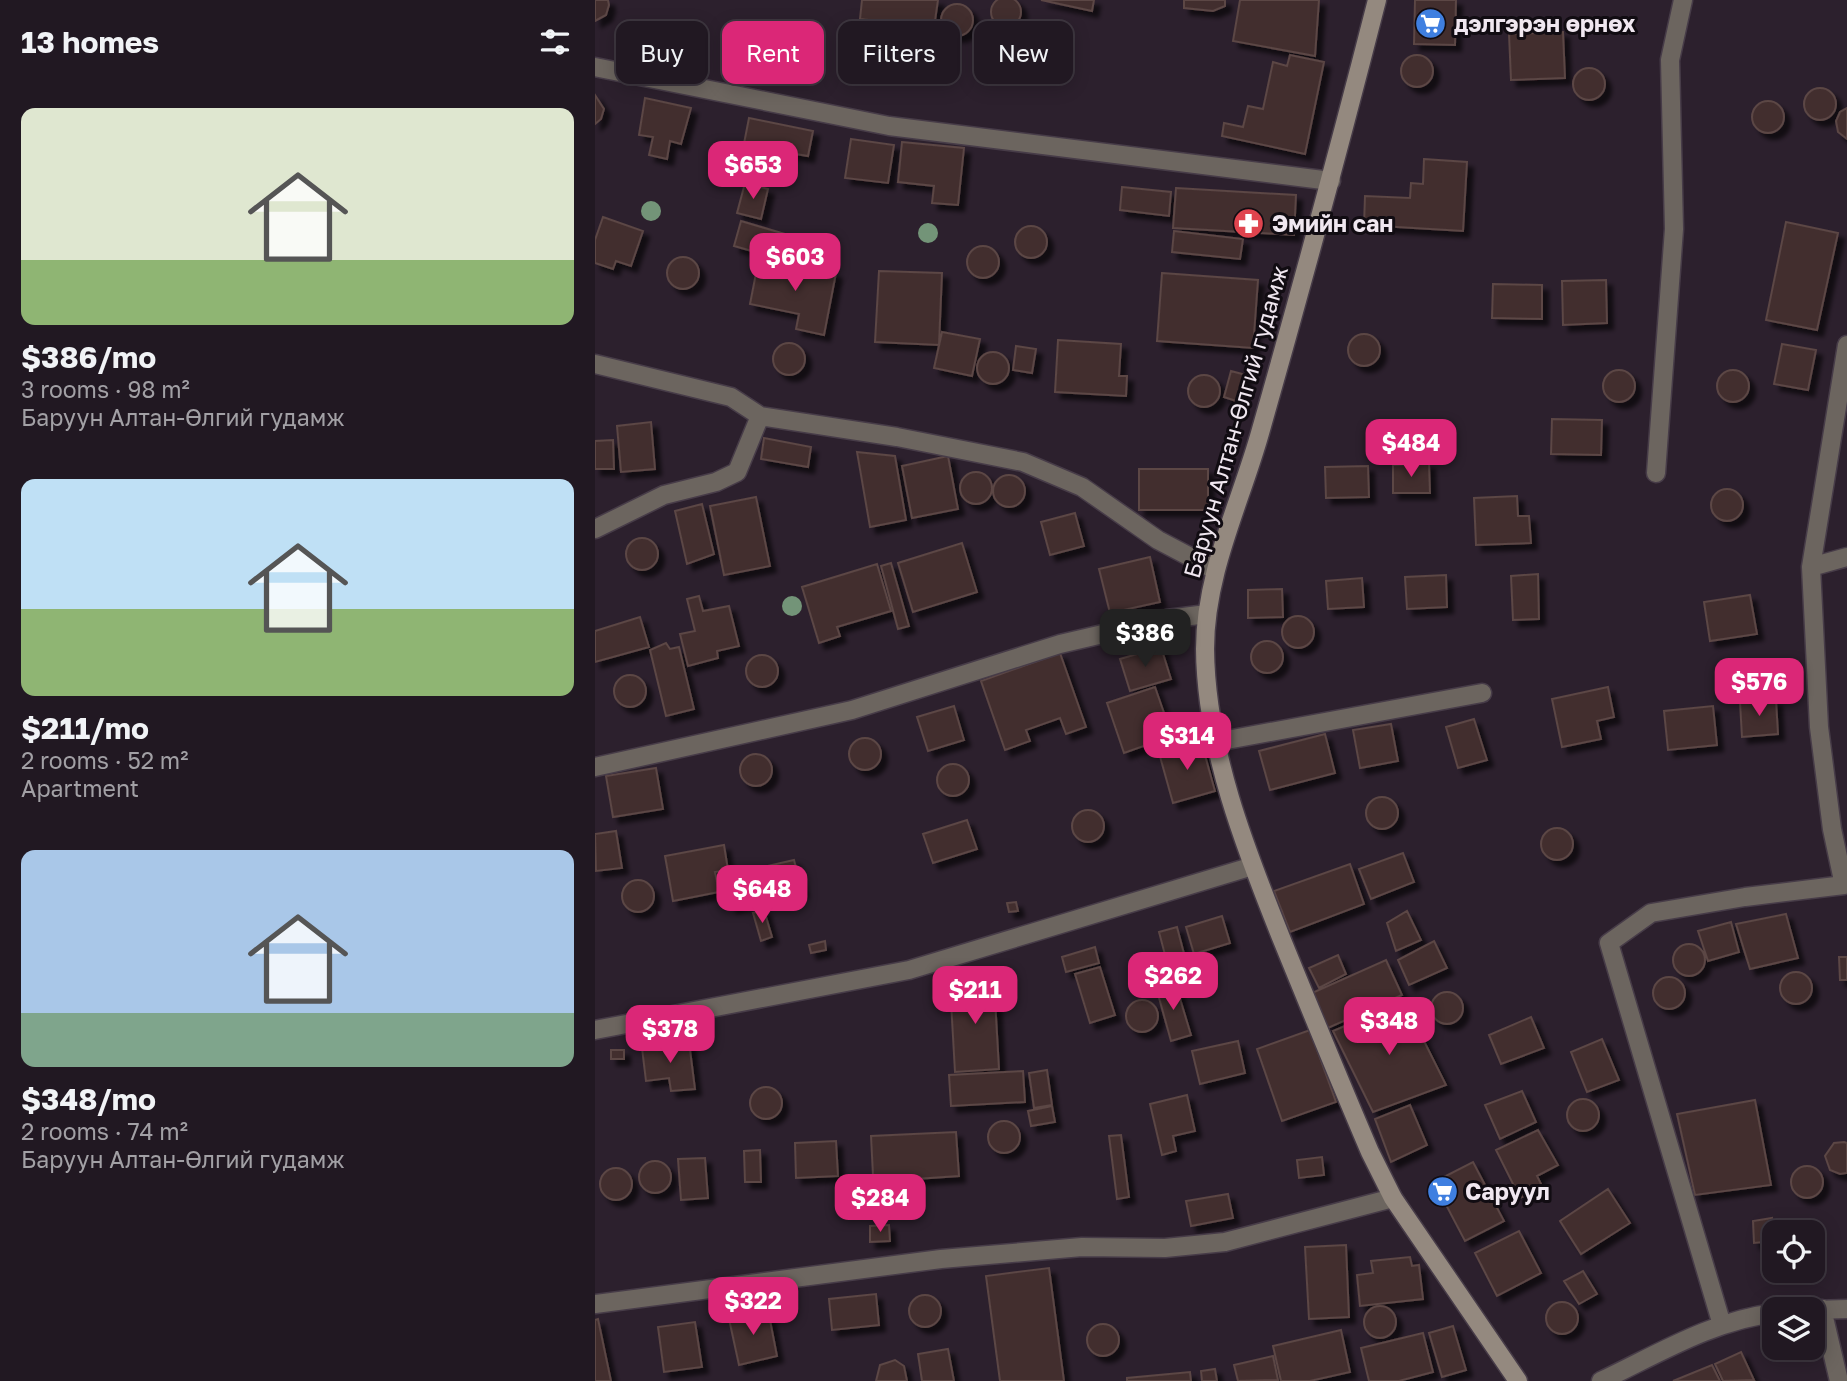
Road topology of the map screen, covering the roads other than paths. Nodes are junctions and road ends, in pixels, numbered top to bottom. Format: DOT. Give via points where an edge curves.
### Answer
graph roads {
  1 [pos="1377,0"];
  2 [pos="1683,0"];
  3 [pos="595,67"];
  4 [pos="1331,181"];
  5 [pos="1847,345"];
  6 [pos="595,364"];
  7 [pos="760,416"];
  8 [pos="1656,473"];
  9 [pos="595,529"];
  10 [pos="1847,557"];
  11 [pos="1811,567"];
  12 [pos="1215,570"];
  13 [pos="1207,614"];
  14 [pos="1482,693"];
  15 [pos="1216,742"];
  16 [pos="595,768"];
  17 [pos="1253,866"];
  18 [pos="595,1030"];
  19 [pos="1393,1198"];
  20 [pos="595,1304"];
  21 [pos="1825,1309"];
  22 [pos="1847,1309"];
  23 [pos="1762,1315"];
  24 [pos="1722,1325"];
  25 [pos="1825,1333"];
  26 [pos="1518,1381"];
  27 [pos="1601,1381"];
  28 [pos="1839,1381"];
  1 -- 4 [label="main road, Баруун Алтан-Өлгий гудамж"];
  2 -- 8 [label="street" via="1670,60 1674,229"];
  3 -- 4 [label="street" via="888,127"];
  4 -- 12 [label="main road, Баруун Алтан-Өлгий гудамж" via="1259,438"];
  5 -- 11 [label="street"];
  6 -- 7 [label="street" via="731,397"];
  7 -- 9 [label="street" via="737,472 664,495"];
  7 -- 12 [label="street" via="1023,462 1082,487 1158,540"];
  10 -- 11 [label="street"];
  11 -- 24 [label="street" via="1819,727 1844,885 1651,913 1609,943"];
  12 -- 13 [label="main road, Баруун Алтан-Өлгий гудамж"];
  13 -- 15 [label="main road, Баруун Алтан-Өлгий гудамж" via="1207,669"];
  13 -- 16 [label="street" via="1060,644 852,710"];
  14 -- 15 [label="street"];
  15 -- 17 [label="main road, Баруун Алтан-Өлгий гудамж"];
  17 -- 18 [label="street" via="909,970"];
  17 -- 19 [label="main road, Баруун Алтан-Өлгий гудамж"];
  19 -- 20 [label="street" via="1225,1242 1165,1248 1082,1247 941,1259"];
  19 -- 26 [label="main road, Баруун Алтан-Өлгий гудамж"];
  21 -- 22 [label="street"];
  23 -- 24 [label="street"];
  24 -- 27 [label="street"];
  25 -- 28 [label="street"];
}
